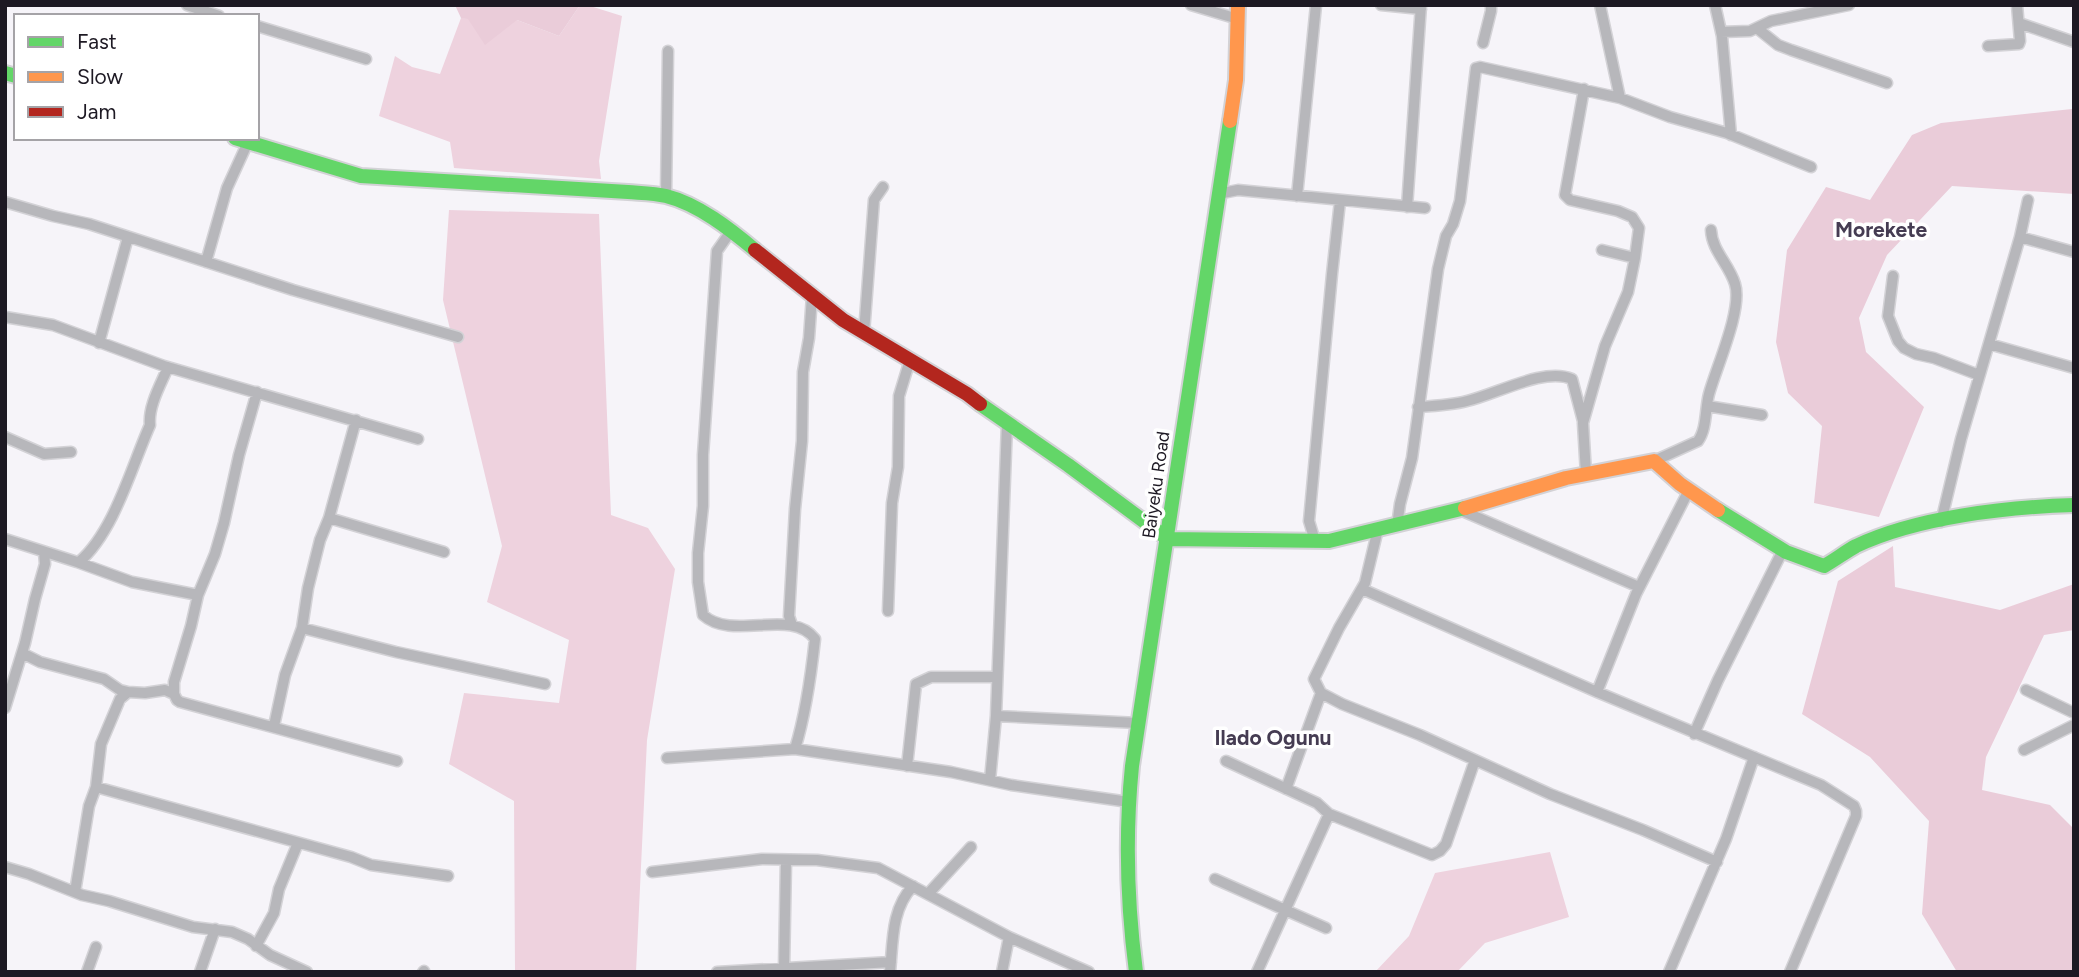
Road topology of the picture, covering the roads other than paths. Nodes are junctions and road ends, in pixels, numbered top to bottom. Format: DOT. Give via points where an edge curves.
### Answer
graph roads {
  1 [pos="187,5"];
  2 [pos="1191,5"];
  3 [pos="1316,5"];
  4 [pos="1381,5"];
  5 [pos="1491,5"];
  6 [pos="1600,5"];
  7 [pos="1715,5"];
  8 [pos="1849,5"];
  9 [pos="2017,5"];
  10 [pos="1421,7"];
  11 [pos="1238,12"];
  12 [pos="211,14"];
  13 [pos="2019,23"];
  14 [pos="259,27"];
  15 [pos="1758,29"];
  16 [pos="1721,32"];
  17 [pos="2074,42"];
  18 [pos="1483,43"];
  19 [pos="1988,46"];
  20 [pos="668,51"];
  21 [pos="366,59"];
  22 [pos="1887,83"];
  23 [pos="1584,89"];
  24 [pos="1620,99"];
  25 [pos="1731,135"];
  26 [pos="241,140"];
  27 [pos="1811,167"];
  28 [pos="883,187"];
  29 [pos="1219,188"];
  30 [pos="666,196"];
  31 [pos="1297,196"];
  32 [pos="1340,201"];
  33 [pos="2028,201"];
  34 [pos="5,202"];
  35 [pos="1407,207"];
  36 [pos="1425,208"];
  37 [pos="1712,230"];
  38 [pos="732,231"];
  39 [pos="128,237"];
  40 [pos="2020,237"];
  41 [pos="1602,250"];
  42 [pos="2074,252"];
  43 [pos="1635,258"];
  44 [pos="206,262"];
  45 [pos="1892,276"];
  46 [pos="812,296"];
  47 [pos="5,317"];
  48 [pos="864,333"];
  49 [pos="458,337"];
  50 [pos="99,343"];
  51 [pos="1989,344"];
  52 [pos="910,360"];
  53 [pos="168,367"];
  54 [pos="2074,368"];
  55 [pos="1979,375"];
  56 [pos="257,392"];
  57 [pos="1707,406"];
  58 [pos="1418,407"];
  59 [pos="1762,415"];
  60 [pos="356,420"];
  61 [pos="1583,423"];
  62 [pos="1007,424"];
  63 [pos="5,437"];
  64 [pos="418,439"];
  65 [pos="71,452"];
  66 [pos="1654,461"];
  67 [pos="1587,474"];
  68 [pos="1689,490"];
  69 [pos="2074,505"];
  70 [pos="1459,510"];
  71 [pos="329,518"];
  72 [pos="1309,521"];
  73 [pos="1941,522"];
  74 [pos="1397,526"];
  75 [pos="1378,529"];
  76 [pos="5,539"];
  77 [pos="1168,539"];
  78 [pos="1297,540"];
  79 [pos="1315,541"];
  80 [pos="1783,550"];
  81 [pos="44,552"];
  82 [pos="444,552"];
  83 [pos="56,556"];
  84 [pos="79,562"];
  85 [pos="45,564"];
  86 [pos="1639,587"];
  87 [pos="1362,589"];
  88 [pos="198,595"];
  89 [pos="888,611"];
  90 [pos="792,625"];
  91 [pos="302,628"];
  92 [pos="22,653"];
  93 [pos="997,677"];
  94 [pos="545,684"];
  95 [pos="2026,690"];
  96 [pos="169,692"];
  97 [pos="1597,692"];
  98 [pos="1321,693"];
  99 [pos="124,695"];
  100 [pos="5,708"];
  101 [pos="2074,713"];
  102 [pos="996,716"];
  103 [pos="1138,723"];
  104 [pos="2074,725"];
  105 [pos="274,726"];
  106 [pos="1694,734"];
  107 [pos="795,749"];
  108 [pos="2024,750"];
  109 [pos="1754,757"];
  110 [pos="667,758"];
  111 [pos="1475,760"];
  112 [pos="397,761"];
  113 [pos="1226,761"];
  114 [pos="907,766"];
  115 [pos="990,780"];
  116 [pos="96,787"];
  117 [pos="1286,789"];
  118 [pos="1129,802"];
  119 [pos="1329,814"];
  120 [pos="298,843"];
  121 [pos="971,847"];
  122 [pos="786,860"];
  123 [pos="1717,862"];
  124 [pos="5,867"];
  125 [pos="652,872"];
  126 [pos="448,876"];
  127 [pos="1215,879"];
  128 [pos="913,886"];
  129 [pos="75,892"];
  130 [pos="928,894"];
  131 [pos="1285,911"];
  132 [pos="1326,928"];
  133 [pos="215,929"];
  134 [pos="1009,937"];
  135 [pos="256,946"];
  136 [pos="96,947"];
  137 [pos="891,967"];
  138 [pos="784,969"];
  139 [pos="87,972"];
  140 [pos="200,972"];
  141 [pos="307,972"];
  142 [pos="717,972"];
  143 [pos="1002,972"];
  144 [pos="1089,972"];
  145 [pos="1136,972"];
  146 [pos="1257,972"];
  147 [pos="1669,972"];
  148 [pos="1790,972"];
  1 -- 12 [label="street"];
  2 -- 11 [label="street"];
  3 -- 31 [label="street"];
  4 -- 10 [label="street"];
  5 -- 18 [label="street"];
  6 -- 24 [label="street"];
  7 -- 16 [label="street"];
  8 -- 15 [label="street" via="1771,21"];
  9 -- 13 [label="street"];
  10 -- 35 [label="street"];
  11 -- 29 [label="street, Baiyeku Road" via="1236,80"];
  13 -- 17 [label="street"];
  13 -- 19 [label="street" via="2019,44"];
  14 -- 21 [label="street"];
  15 -- 16 [label="street"];
  15 -- 22 [label="street" via="1778,45"];
  16 -- 25 [label="street"];
  20 -- 30 [label="street"];
  23 -- 24 [label="street"];
  23 -- 43 [label="street" via="1565,195 1632,217 1639,228"];
  23 -- 58 [label="street" via="1476,68 1460,201 1438,269"];
  24 -- 25 [label="street"];
  25 -- 27 [label="street"];
  26 -- 30 [label="street" via="361,176"];
  26 -- 44 [label="street"];
  28 -- 48 [label="street" via="874,200"];
  29 -- 31 [label="street"];
  29 -- 77 [label="street, Baiyeku Road"];
  30 -- 38 [label="street"];
  31 -- 32 [label="street"];
  32 -- 35 [label="street"];
  32 -- 72 [label="street"];
  33 -- 40 [label="street"];
  34 -- 39 [label="street"];
  35 -- 36 [label="street"];
  37 -- 57 [label="street" via="1712,242 1736,286 1736,299 1731,331"];
  38 -- 46 [label="street"];
  38 -- 90 [label="street" via="717,251 698,553 701,604 705,617 719,624"];
  39 -- 44 [label="street"];
  39 -- 50 [label="street"];
  40 -- 42 [label="street"];
  40 -- 51 [label="street"];
  41 -- 43 [label="street"];
  43 -- 61 [label="street" via="1628,292 1605,346"];
  44 -- 49 [label="street"];
  45 -- 55 [label="street" via="1888,316 1903,348"];
  46 -- 48 [label="street"];
  46 -- 90 [label="street" via="803,372"];
  47 -- 50 [label="street" via="52,325"];
  48 -- 52 [label="street"];
  50 -- 53 [label="street"];
  51 -- 54 [label="street"];
  51 -- 55 [label="street"];
  52 -- 62 [label="street"];
  52 -- 89 [label="street" via="899,396"];
  53 -- 56 [label="street"];
  53 -- 84 [label="street" via="125,485 94,547"];
  55 -- 73 [label="street"];
  56 -- 60 [label="street"];
  56 -- 88 [label="street" via="215,554"];
  57 -- 59 [label="street"];
  57 -- 66 [label="street" via="1698,442"];
  58 -- 61 [label="street" via="1466,402 1558,375 1572,379"];
  58 -- 74 [label="street"];
  60 -- 64 [label="street"];
  60 -- 71 [label="street"];
  61 -- 67 [label="street"];
  62 -- 77 [label="street"];
  62 -- 93 [label="street"];
  63 -- 65 [label="street" via="44,454"];
  66 -- 67 [label="street"];
  66 -- 68 [label="street"];
  67 -- 70 [label="street"];
  68 -- 80 [label="street"];
  68 -- 86 [label="street"];
  69 -- 73 [label="street" via="1980,513"];
  70 -- 74 [label="street"];
  70 -- 86 [label="street"];
  71 -- 82 [label="street"];
  71 -- 91 [label="street" via="308,588"];
  72 -- 78 [label="street"];
  72 -- 79 [label="street"];
  73 -- 80 [label="street" via="1859,544 1824,566"];
  74 -- 75 [label="street"];
  75 -- 79 [label="street"];
  75 -- 87 [label="street"];
  76 -- 81 [label="street"];
  77 -- 78 [label="street"];
  77 -- 103 [label="street, Baiyeku Road"];
  78 -- 79 [label="street"];
  80 -- 106 [label="street"];
  81 -- 83 [label="street"];
  81 -- 85 [label="street"];
  83 -- 84 [label="street"];
  83 -- 85 [label="street"];
  84 -- 88 [label="street" via="132,582"];
  85 -- 92 [label="street"];
  86 -- 97 [label="street"];
  87 -- 97 [label="street"];
  87 -- 98 [label="street" via="1314,679"];
  88 -- 96 [label="street"];
  90 -- 107 [label="street" via="815,639 803,725"];
  91 -- 94 [label="street"];
  91 -- 105 [label="street"];
  92 -- 99 [label="street" via="104,679"];
  92 -- 100 [label="street"];
  93 -- 102 [label="street"];
  93 -- 114 [label="street" via="931,677 916,684"];
  95 -- 101 [label="street"];
  96 -- 99 [label="street"];
  96 -- 105 [label="street" via="180,702"];
  97 -- 106 [label="street"];
  98 -- 111 [label="street"];
  98 -- 117 [label="street"];
  99 -- 116 [label="street" via="101,744"];
  102 -- 103 [label="street"];
  102 -- 115 [label="street"];
  103 -- 118 [label="street, Baiyeku Road"];
  104 -- 108 [label="street"];
  105 -- 112 [label="street"];
  106 -- 109 [label="street"];
  107 -- 110 [label="street"];
  107 -- 114 [label="street"];
  109 -- 123 [label="street"];
  109 -- 148 [label="street" via="1821,785 1857,811"];
  111 -- 119 [label="street" via="1446,844 1432,855"];
  111 -- 123 [label="street"];
  113 -- 117 [label="street"];
  114 -- 115 [label="street"];
  115 -- 118 [label="street"];
  116 -- 120 [label="street"];
  116 -- 129 [label="street"];
  117 -- 119 [label="street"];
  118 -- 145 [label="street, Baiyeku Road" via="1131,940"];
  119 -- 131 [label="street"];
  120 -- 126 [label="street" via="371,865"];
  120 -- 135 [label="street" via="274,913"];
  121 -- 130 [label="street"];
  122 -- 125 [label="street" via="757,859"];
  122 -- 128 [label="street" via="878,869"];
  122 -- 138 [label="street"];
  123 -- 147 [label="street"];
  124 -- 129 [label="street"];
  127 -- 131 [label="street"];
  128 -- 130 [label="street"];
  128 -- 137 [label="street" via="896,915"];
  129 -- 133 [label="street" via="193,927"];
  130 -- 134 [label="street"];
  131 -- 132 [label="street"];
  131 -- 146 [label="street"];
  133 -- 135 [label="street" via="232,932"];
  133 -- 140 [label="street"];
  134 -- 143 [label="street"];
  134 -- 144 [label="street"];
  135 -- 141 [label="street"];
  136 -- 139 [label="street"];
  137 -- 138 [label="street"];
  138 -- 142 [label="street"];
}
